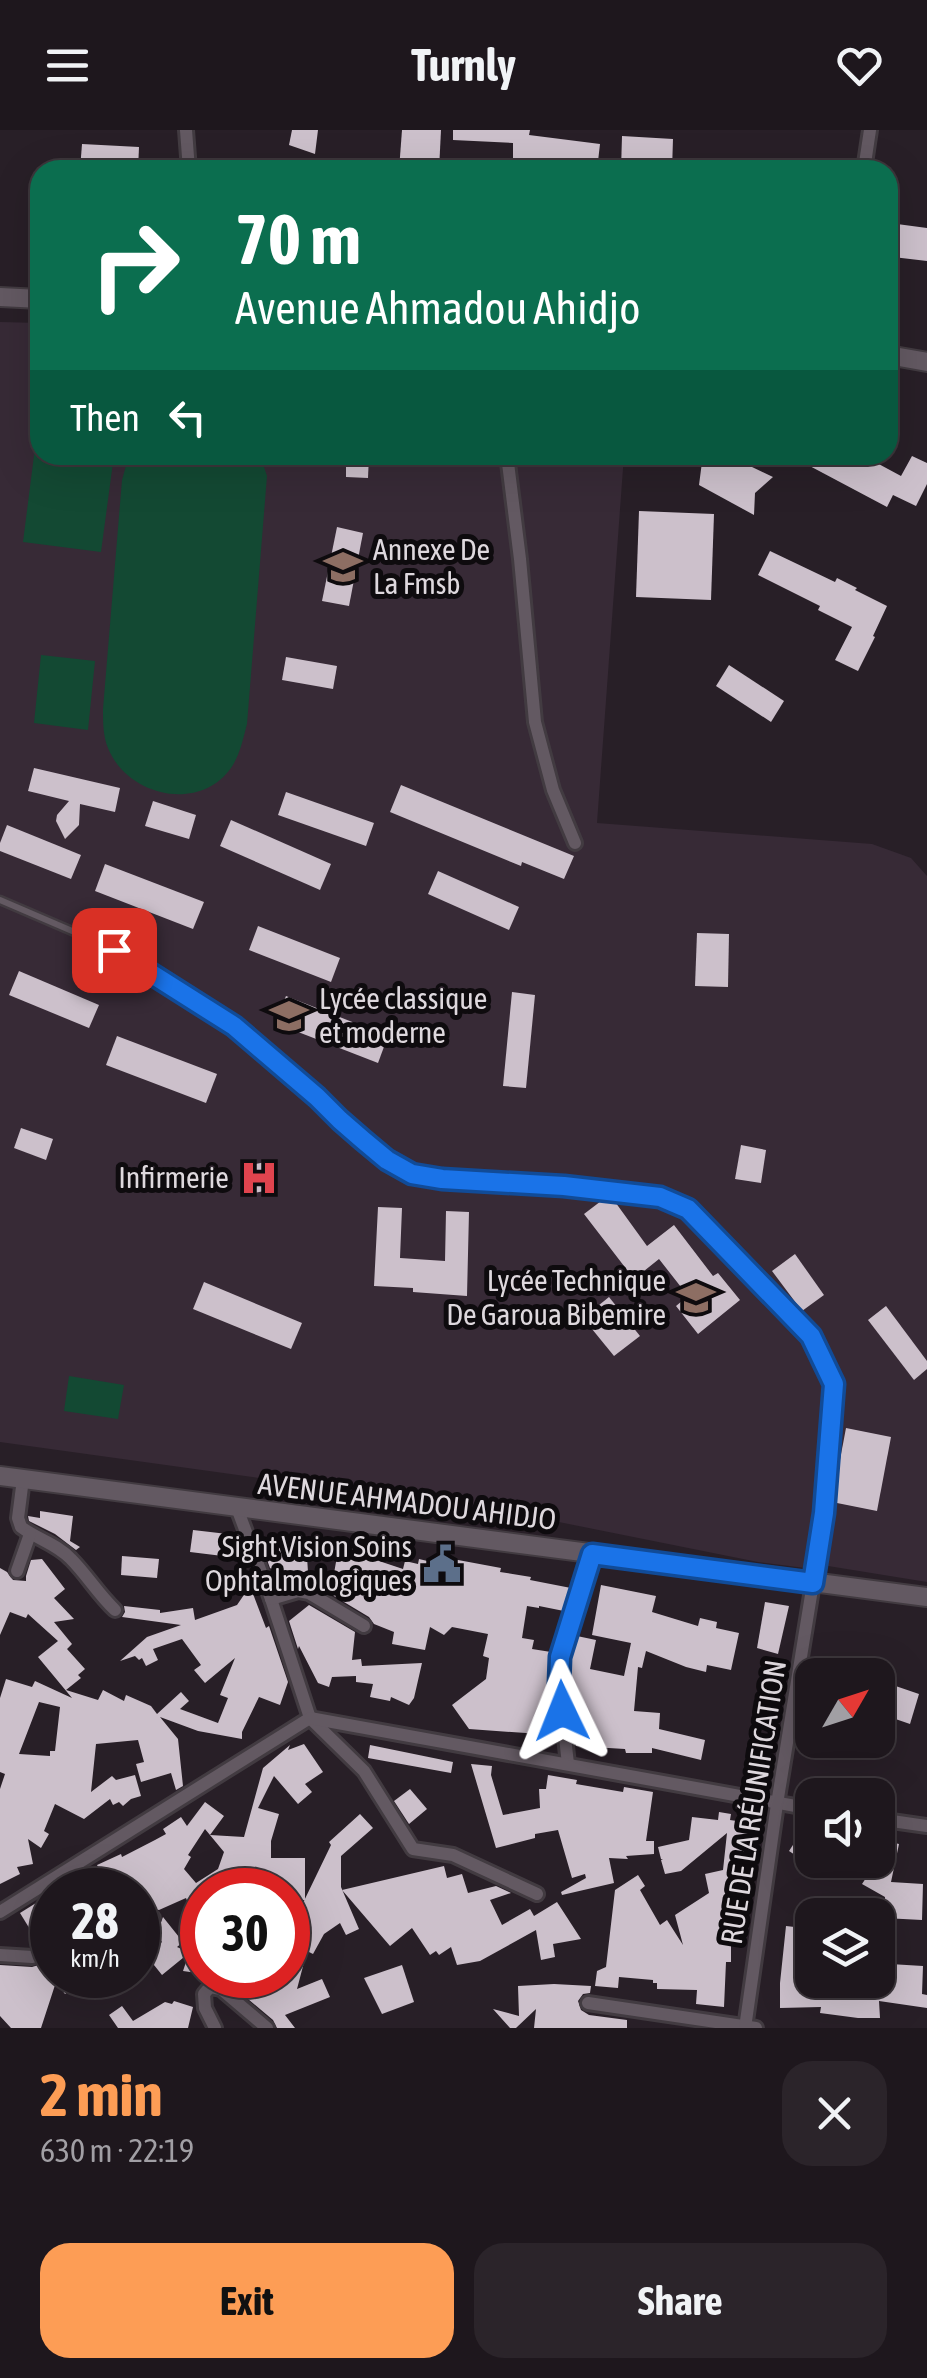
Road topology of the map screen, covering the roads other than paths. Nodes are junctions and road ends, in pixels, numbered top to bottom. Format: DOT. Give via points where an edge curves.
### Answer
graph roads {
  1 [pos="186,130"];
  2 [pos="870,130"];
  3 [pos="188,160"];
  4 [pos="866,160"];
  5 [pos="0,297"];
  6 [pos="30,298"];
  7 [pos="898,358"];
  8 [pos="927,362"];
  9 [pos="508,465"];
  10 [pos="574,843"];
  11 [pos="0,900"];
  12 [pos="0,1476"];
  13 [pos="23,1479"];
  14 [pos="237,1508"];
  15 [pos="30,1534"];
  16 [pos="592,1554"];
  17 [pos="17,1571"];
  18 [pos="813,1583"];
  19 [pos="927,1597"];
  20 [pos="271,1599"];
  21 [pos="115,1610"];
  22 [pos="364,1626"];
  23 [pos="310,1718"];
  24 [pos="568,1764"];
  25 [pos="778,1804"];
  26 [pos="795,1806"];
  27 [pos="895,1821"];
  28 [pos="927,1826"];
  29 [pos="538,1894"];
  30 [pos="0,1912"];
  31 [pos="0,1955"];
  32 [pos="30,1957"];
  33 [pos="588,2003"];
  34 [pos="745,2027"];
  35 [pos="215,2028"];
  36 [pos="267,2028"];
  37 [pos="756,2028"];
  1 -- 3 [label="street"];
  2 -- 4 [label="street"];
  5 -- 6 [label="main road"];
  7 -- 8 [label="main road"];
  9 -- 10 [label="street" via="535,722"];
  11 -- 18 [label="lane" via="114,950 234,1026 387,1160 412,1174 660,1197 688,1209 811,1336 834,1384"];
  12 -- 13 [label="main road, AVENUE AHMADOU AHIDJO"];
  13 -- 14 [label="main road, AVENUE AHMADOU AHIDJO"];
  13 -- 15 [label="street" via="18,1518"];
  14 -- 16 [label="main road, AVENUE AHMADOU AHIDJO"];
  14 -- 20 [label="street"];
  15 -- 17 [label="street"];
  15 -- 21 [label="street" via="71,1558"];
  16 -- 18 [label="main road, AVENUE AHMADOU AHIDJO"];
  16 -- 24 [label="street" via="560,1657"];
  18 -- 19 [label="main road, AVENUE AHMADOU AHIDJO"];
  18 -- 25 [label="street, RUE DE LA RÉUNIFICATION"];
  20 -- 22 [label="street" via="309,1593"];
  20 -- 23 [label="street"];
  23 -- 24 [label="street"];
  23 -- 29 [label="street" via="364,1770 413,1850 453,1855"];
  23 -- 30 [label="street"];
  24 -- 25 [label="street"];
  25 -- 26 [label="street"];
  25 -- 34 [label="street, RUE DE LA RÉUNIFICATION"];
  27 -- 28 [label="street"];
  31 -- 32 [label="street"];
  33 -- 34 [label="street"];
  34 -- 37 [label="street"];
  35 -- 36 [label="street" via="205,2008 210,1988"];
}
